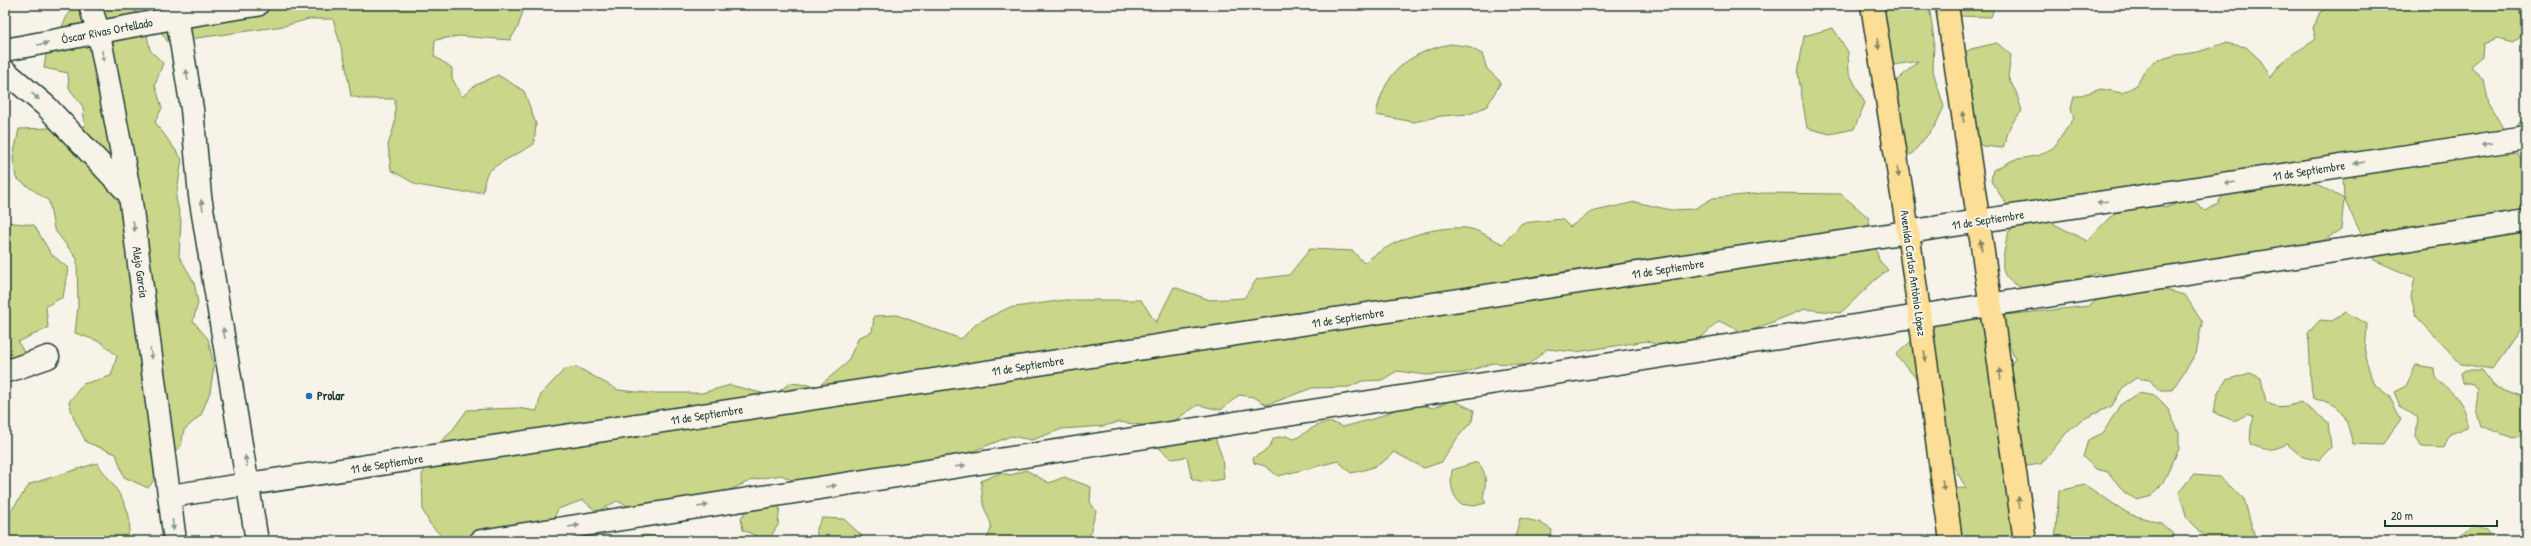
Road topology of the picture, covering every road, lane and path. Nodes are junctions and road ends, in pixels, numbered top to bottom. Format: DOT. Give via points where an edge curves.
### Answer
graph roads {
  1 [pos="90,5"];
  2 [pos="257,5"];
  3 [pos="1872,5"];
  4 [pos="1947,5"];
  5 [pos="177,11"];
  6 [pos="99,34"];
  7 [pos="5,50"];
  8 [pos="5,71"];
  9 [pos="2526,138"];
  10 [pos="130,195"];
  11 [pos="1977,221"];
  12 [pos="2526,221"];
  13 [pos="1908,232"];
  14 [pos="1990,304"];
  15 [pos="1920,316"];
  16 [pos="48,357"];
  17 [pos="5,372"];
  18 [pos="250,485"];
  19 [pos="170,496"];
  20 [pos="175,541"];
  21 [pos="257,541"];
  22 [pos="480,541"];
  23 [pos="1951,541"];
  24 [pos="2025,541"];
  1 -- 6 [label="street, Alejo García"];
  2 -- 5 [label="street, Óscar Rivas Ortellado"];
  3 -- 13 [label="main road, Avenida Carlos António López, one-way"];
  11 -- 4 [label="main road, one-way"];
  5 -- 6 [label="street, Óscar Rivas Ortellado"];
  18 -- 5 [label="street, one-way" via="200,196 192,109"];
  7 -- 6 [label="street, Óscar Rivas Ortellado, one-way"];
  6 -- 10 [label="street, Alejo García, one-way"];
  8 -- 10 [label="street, one-way" via="46,106"];
  9 -- 11 [label="street, 11 de Septiembre, one-way"];
  10 -- 19 [label="street, Alejo García, one-way"];
  11 -- 13 [label="street, 11 de Septiembre"];
  14 -- 11 [label="main road, one-way"];
  12 -- 14 [label="street"];
  13 -- 15 [label="main road, Avenida Carlos António López"];
  13 -- 18 [label="street, 11 de Septiembre"];
  14 -- 15 [label="street"];
  24 -- 14 [label="main road, one-way"];
  22 -- 15 [label="street, one-way"];
  15 -- 23 [label="main road, Avenida Carlos António López, one-way"];
  16 -- 17 [label="street"];
  18 -- 19 [label="street, 11 de Septiembre"];
  18 -- 21 [label="street"];
  19 -- 20 [label="street, Alejo García, one-way"];
}
